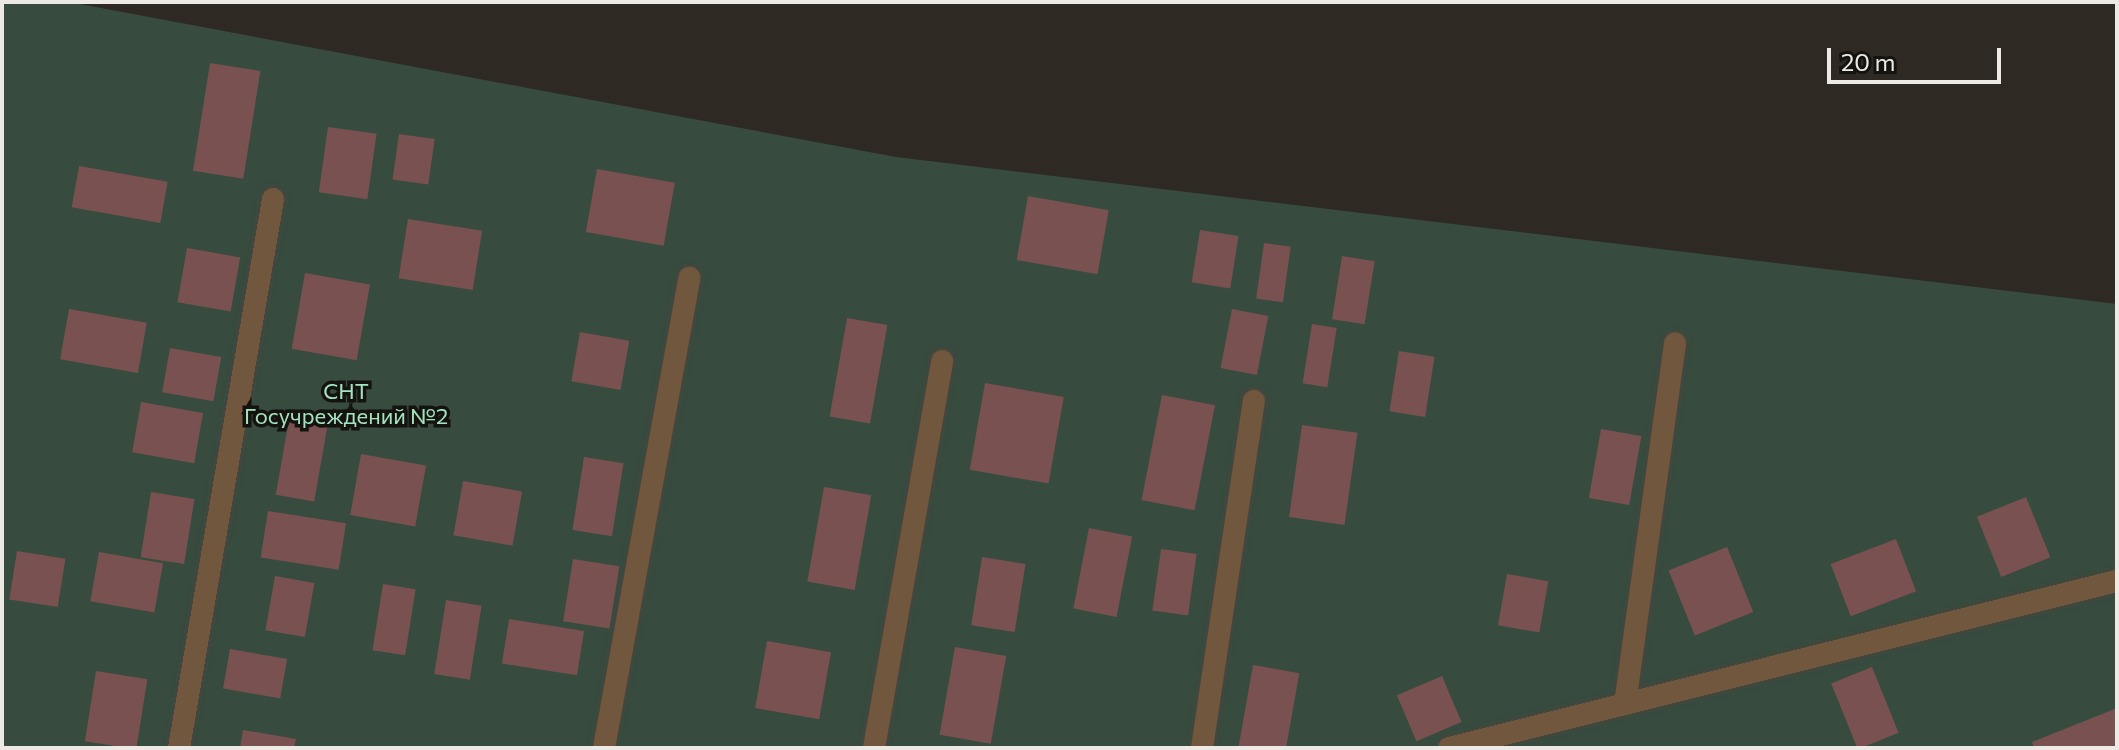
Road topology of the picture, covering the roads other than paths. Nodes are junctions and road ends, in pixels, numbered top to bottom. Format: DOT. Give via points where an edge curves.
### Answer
graph roads {
  1 [pos="273,199"];
  2 [pos="689,278"];
  3 [pos="1675,343"];
  4 [pos="942,361"];
  5 [pos="1254,401"];
  6 [pos="2117,581"];
  7 [pos="1625,704"];
  8 [pos="179,748"];
  9 [pos="604,748"];
  10 [pos="874,748"];
  11 [pos="1202,748"];
  12 [pos="1449,748"];
  1 -- 8 [label="lane"];
  2 -- 9 [label="lane"];
  3 -- 7 [label="lane"];
  4 -- 10 [label="lane"];
  5 -- 11 [label="lane"];
  6 -- 7 [label="lane"];
  7 -- 12 [label="lane"];
}
